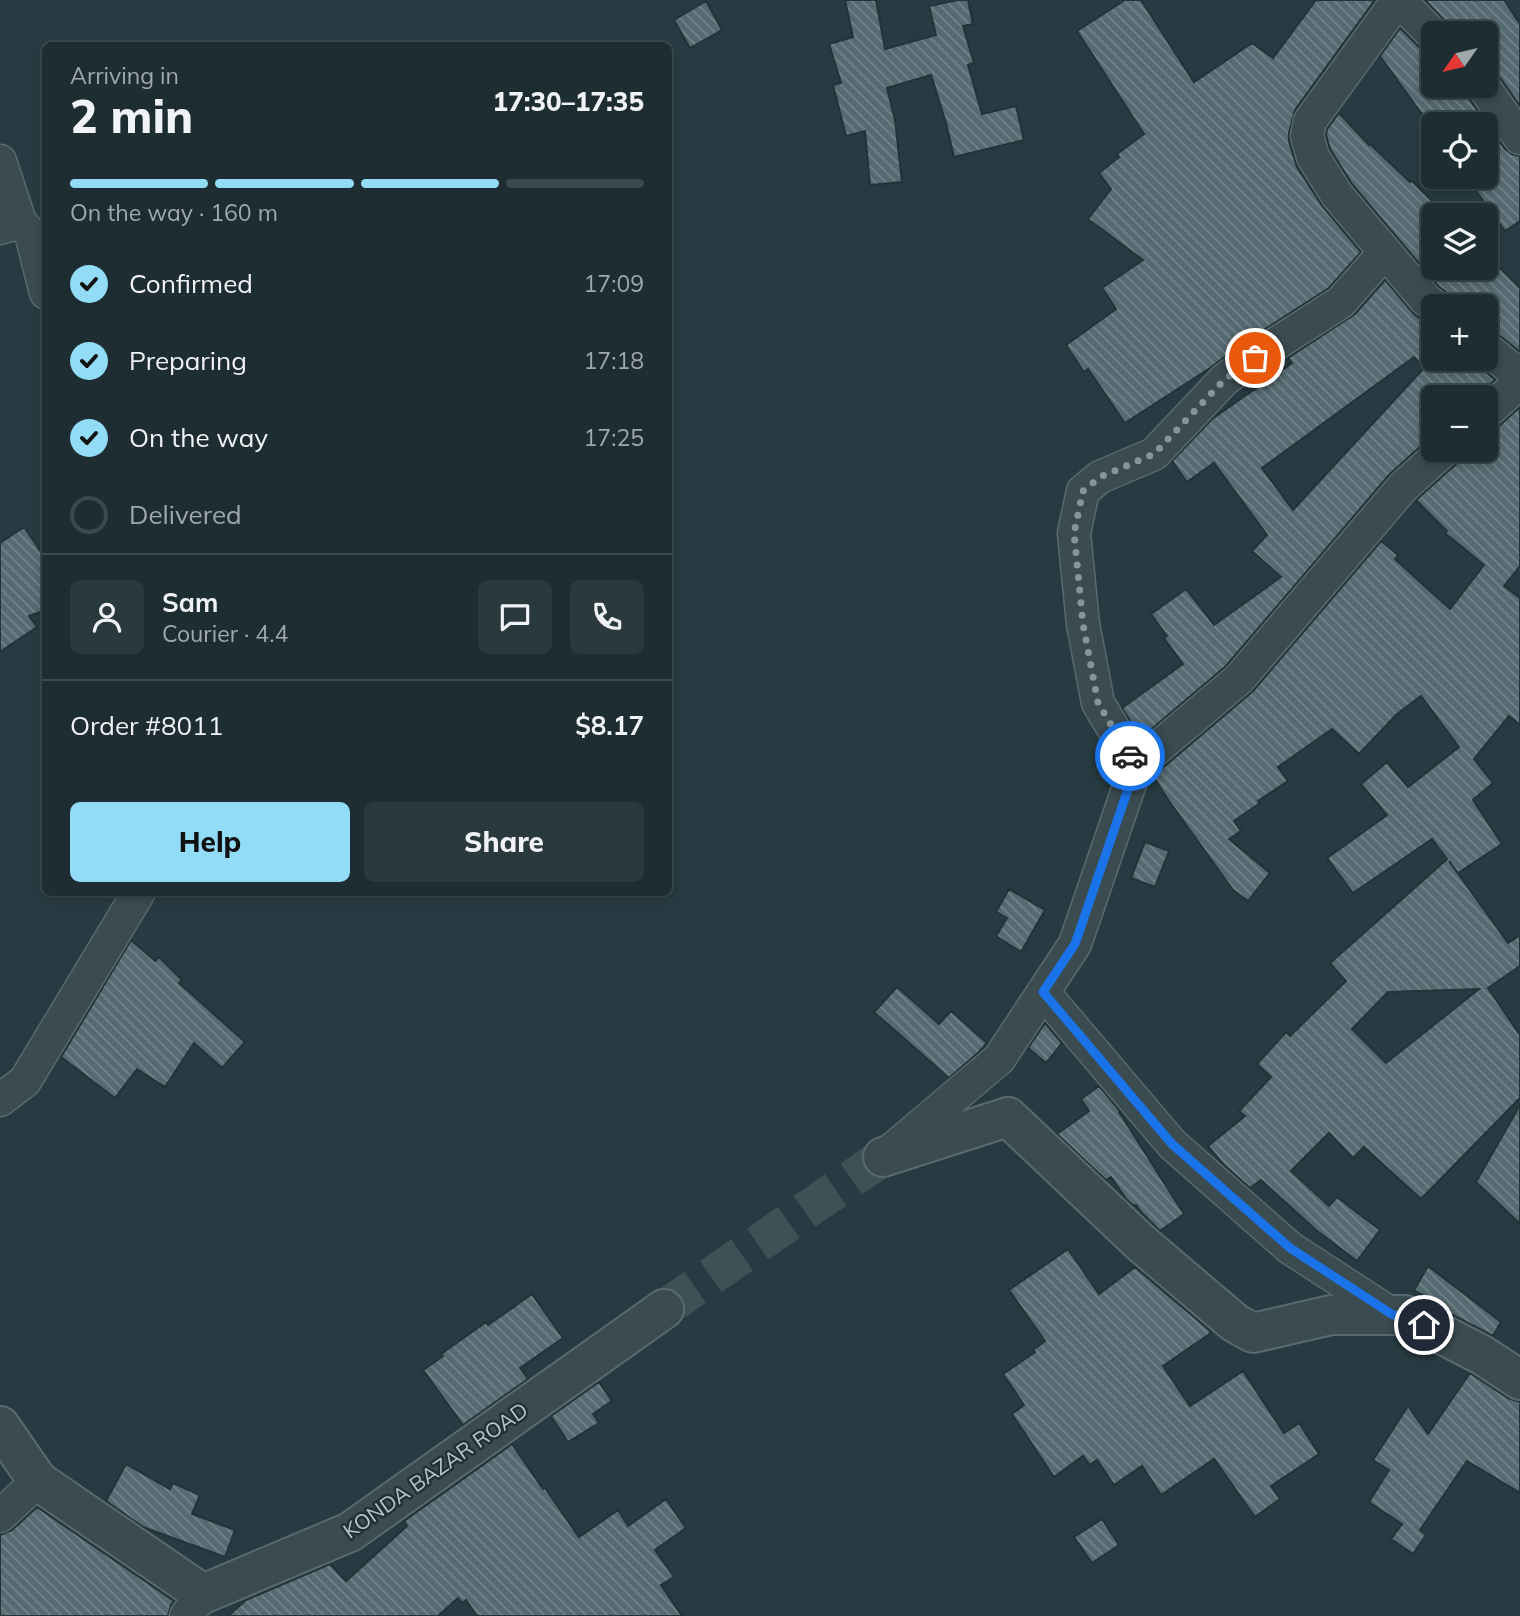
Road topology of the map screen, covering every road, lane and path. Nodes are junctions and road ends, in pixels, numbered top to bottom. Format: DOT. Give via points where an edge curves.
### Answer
graph roads {
  1 [pos="1399,0"];
  2 [pos="1421,23"];
  3 [pos="1492,98"];
  4 [pos="1520,138"];
  5 [pos="0,161"];
  6 [pos="10,225"];
  7 [pos="1385,252"];
  8 [pos="42,277"];
  9 [pos="1421,294"];
  10 [pos="1498,358"];
  11 [pos="1520,376"];
  12 [pos="1520,382"];
  13 [pos="1498,402"];
  14 [pos="1431,462"];
  15 [pos="1136,766"];
  16 [pos="137,896"];
  17 [pos="1043,992"];
  18 [pos="0,1100"];
  19 [pos="883,1157"];
  20 [pos="664,1309"];
  21 [pos="1393,1315"];
  22 [pos="1520,1380"];
  23 [pos="0,1426"];
  24 [pos="38,1481"];
  25 [pos="0,1516"];
  26 [pos="194,1605"];
  1 -- 2 [label="street"];
  1 -- 7 [label="street" via="1310,121 1307,136 1313,156 1337,195"];
  3 -- 4 [label="street"];
  5 -- 6 [label="street"];
  6 -- 8 [label="street" via="31,234"];
  7 -- 9 [label="street"];
  7 -- 15 [label="street" via="1341,302 1224,380 1154,454 1100,477 1083,491 1074,533 1083,624 1098,703"];
  10 -- 11 [label="street"];
  12 -- 13 [label="street"];
  14 -- 15 [label="street" via="1403,487 1239,680"];
  15 -- 17 [label="street" via="1075,944"];
  16 -- 18 [label="street" via="25,1081"];
  17 -- 19 [label="street" via="999,1059"];
  17 -- 21 [label="street" via="1172,1144 1290,1248"];
  19 -- 21 [label="street" via="1008,1117 1141,1242 1235,1323 1253,1333 1331,1314"];
  20 -- 26 [label="street, KONDA BAZAR ROAD" via="351,1532"];
  21 -- 22 [label="street" via="1405,1315"];
  23 -- 24 [label="street, KONDA BAZAR ROAD"];
  24 -- 25 [label="street"];
  24 -- 26 [label="street, KONDA BAZAR ROAD"];
}
